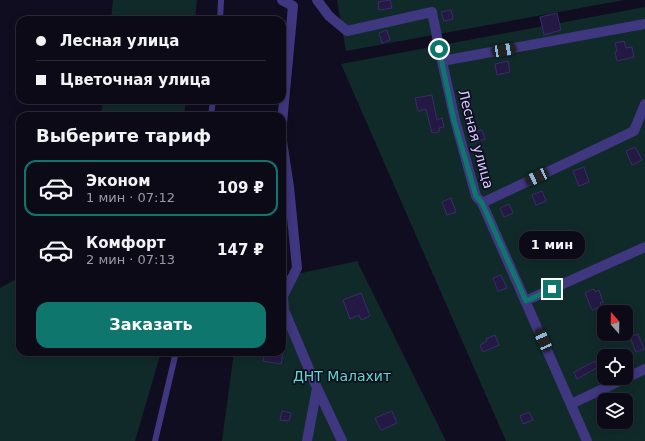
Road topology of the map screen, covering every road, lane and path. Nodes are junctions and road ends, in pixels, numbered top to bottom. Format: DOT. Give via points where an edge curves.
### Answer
graph roads {
  1 [pos="221,0"];
  2 [pos="282,0"];
  3 [pos="317,0"];
  4 [pos="296,3"];
  5 [pos="220,16"];
  6 [pos="645,24"];
  7 [pos="442,61"];
  8 [pos="286,89"];
  9 [pos="645,104"];
  10 [pos="286,167"];
  11 [pos="482,203"];
  12 [pos="645,247"];
  13 [pos="286,290"];
  14 [pos="526,301"];
  15 [pos="286,315"];
  16 [pos="175,356"];
  17 [pos="645,369"];
  18 [pos="633,375"];
  19 [pos="611,385"];
  20 [pos="317,388"];
  21 [pos="571,404"];
  22 [pos="155,441"];
  23 [pos="307,441"];
  24 [pos="342,441"];
  25 [pos="587,441"];
  1 -- 5 [label="lane"];
  2 -- 4 [label="street"];
  3 -- 7 [label="street, Лесная улица" via="329,16 347,31 432,12"];
  4 -- 8 [label="street"];
  6 -- 7 [label="street"];
  7 -- 11 [label="street, Лесная улица" via="454,120 476,196"];
  9 -- 11 [label="street" via="634,131"];
  10 -- 13 [label="street" via="297,268"];
  11 -- 14 [label="street, Лесная улица"];
  12 -- 14 [label="street"];
  14 -- 21 [label="street, Лесная улица"];
  15 -- 20 [label="street"];
  16 -- 22 [label="lane"];
  17 -- 18 [label="street"];
  19 -- 21 [label="street"];
  20 -- 23 [label="street"];
  20 -- 24 [label="street"];
  21 -- 25 [label="street, Лесная улица"];
}
